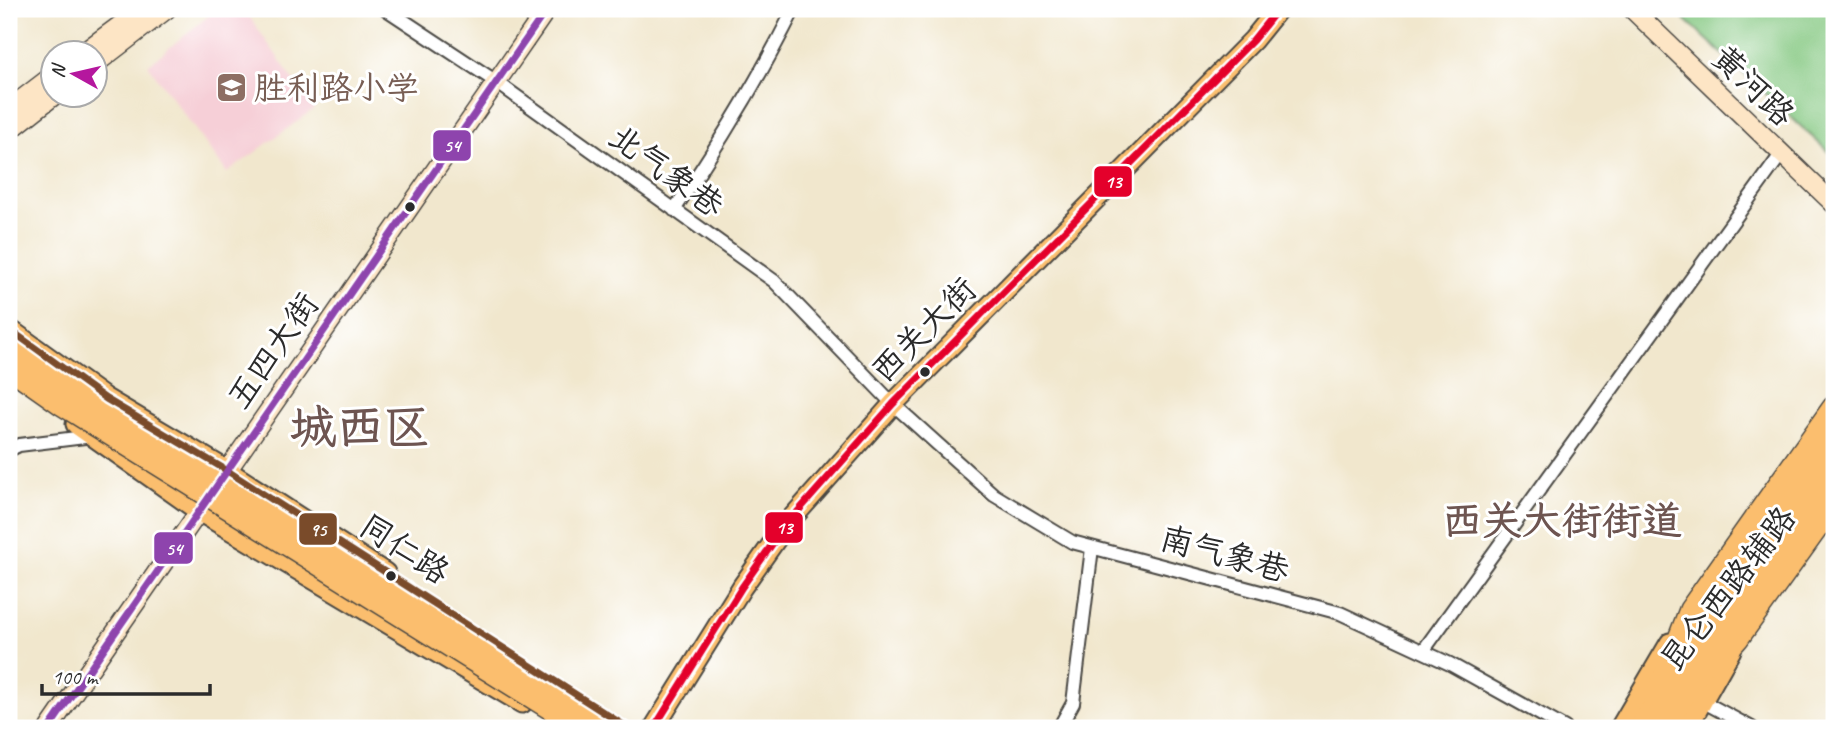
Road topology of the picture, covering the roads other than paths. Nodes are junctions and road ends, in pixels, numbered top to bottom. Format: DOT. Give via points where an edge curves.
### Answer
graph roads {
  1 [pos="167,9"];
  2 [pos="386,9"];
  3 [pos="547,9"];
  4 [pos="794,9"];
  5 [pos="1278,9"];
  6 [pos="1632,9"];
  7 [pos="137,10"];
  8 [pos="102,38"];
  9 [pos="108,54"];
  10 [pos="495,81"];
  11 [pos="38,87"];
  12 [pos="38,108"];
  13 [pos="9,109"];
  14 [pos="9,131"];
  15 [pos="1782,153"];
  16 [pos="1834,204"];
  17 [pos="674,210"];
  18 [pos="9,329"];
  19 [pos="9,346"];
  20 [pos="9,366"];
  21 [pos="9,378"];
  22 [pos="893,404"];
  23 [pos="1834,408"];
  24 [pos="93,436"];
  25 [pos="1834,443"];
  26 [pos="9,450"];
  27 [pos="226,470"];
  28 [pos="1834,471"];
  29 [pos="1834,503"];
  30 [pos="199,511"];
  31 [pos="1092,548"];
  32 [pos="1734,597"];
  33 [pos="1691,610"];
  34 [pos="1737,638"];
  35 [pos="1423,651"];
  36 [pos="1702,701"];
  37 [pos="1669,720"];
  38 [pos="50,728"];
  39 [pos="565,728"];
  40 [pos="583,728"];
  41 [pos="614,728"];
  42 [pos="628,728"];
  43 [pos="654,728"];
  44 [pos="1059,728"];
  45 [pos="1564,728"];
  46 [pos="1620,728"];
  47 [pos="1630,728"];
  48 [pos="1641,728"];
  49 [pos="1752,728"];
  1 -- 9 [label="main road"];
  2 -- 10 [label="street, 北气象巷"];
  3 -- 10 [label="main road, 五四大街"];
  4 -- 17 [label="street" via="726,131"];
  5 -- 22 [label="main road, 西关大街" via="1253,40"];
  6 -- 15 [label="main road, 黄河路"];
  7 -- 8 [label="main road"];
  10 -- 17 [label="street, 北气象巷"];
  10 -- 27 [label="main road, 五四大街"];
  11 -- 13 [label="main road"];
  12 -- 14 [label="main road"];
  15 -- 16 [label="main road, 黄河路"];
  15 -- 35 [label="street"];
  17 -- 22 [label="street, 北气象巷" via="774,281"];
  18 -- 27 [label="main road, 同仁路" via="106,398"];
  19 -- 41 [label="highway, bridge" via="71,390"];
  20 -- 40 [label="highway, bridge"];
  21 -- 24 [label="main road"];
  22 -- 31 [label="street, 南气象巷" via="994,495 1072,542"];
  22 -- 43 [label="main road, 西关大街" via="785,526"];
  23 -- 33 [label="highway, 昆仑西路辅路"];
  24 -- 26 [label="street"];
  24 -- 30 [label="main road"];
  25 -- 32 [label="highway"];
  27 -- 30 [label="main road, 五四大街"];
  27 -- 42 [label="main road, 同仁路"];
  28 -- 32 [label="highway"];
  29 -- 34 [label="highway, 昆仑西路辅路"];
  30 -- 38 [label="main road, 五四大街"];
  30 -- 39 [label="main road"];
  31 -- 35 [label="street, 南气象巷" via="1340,612"];
  31 -- 44 [label="street" via="1073,703"];
  32 -- 37 [label="highway"];
  33 -- 37 [label="highway, 昆仑西路辅路"];
  33 -- 46 [label="main road"];
  34 -- 36 [label="main road"];
  34 -- 37 [label="highway, 昆仑西路辅路"];
  35 -- 45 [label="street, 南气象巷"];
  36 -- 37 [label="main road"];
  36 -- 49 [label="street"];
  37 -- 47 [label="main road"];
  37 -- 48 [label="highway"];
}
